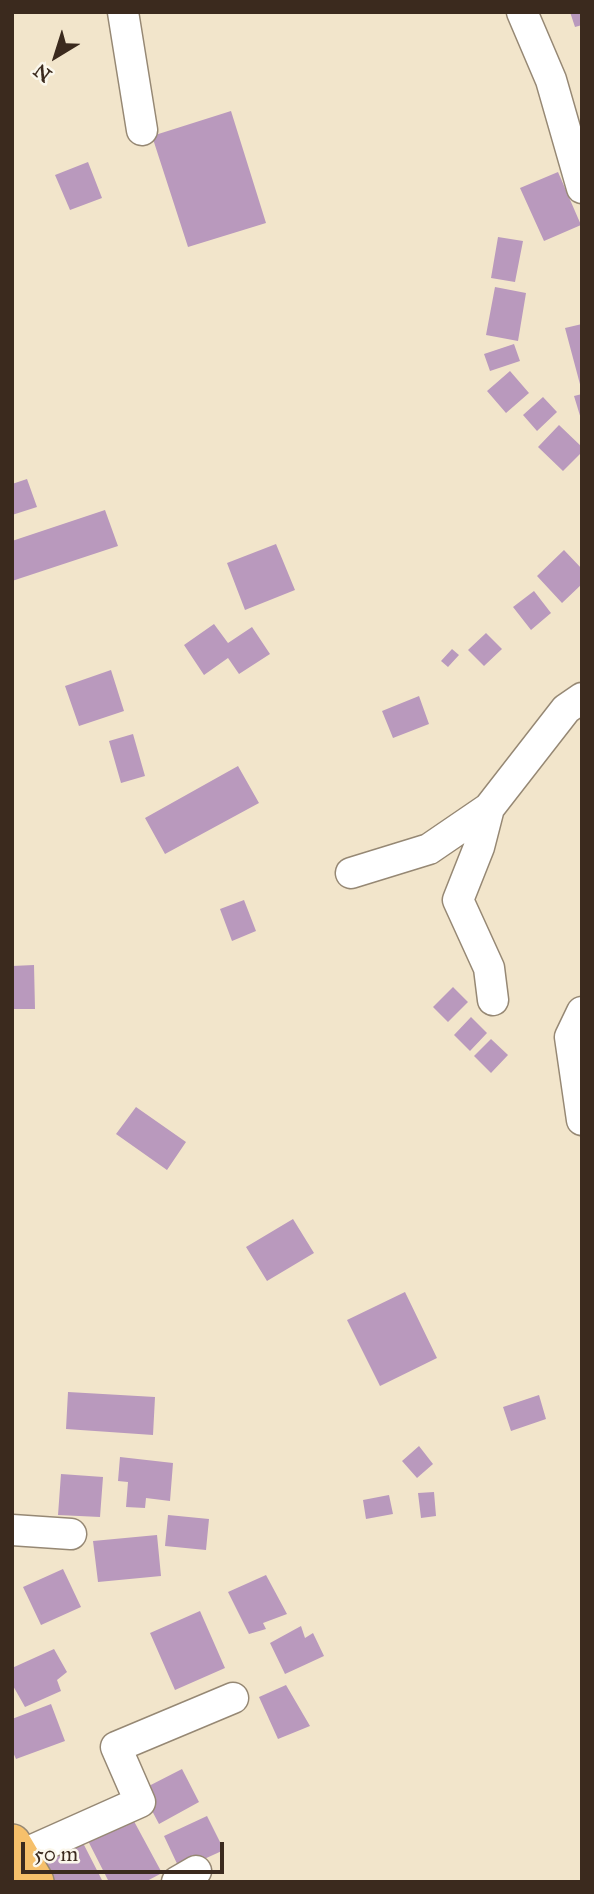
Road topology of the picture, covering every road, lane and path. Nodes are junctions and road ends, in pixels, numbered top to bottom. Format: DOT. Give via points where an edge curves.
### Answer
graph roads {
  1 [pos="123,12"];
  2 [pos="522,12"];
  3 [pos="142,130"];
  4 [pos="580,176"];
  5 [pos="582,698"];
  6 [pos="489,808"];
  7 [pos="351,873"];
  8 [pos="493,1000"];
  9 [pos="582,1012"];
  10 [pos="582,1119"];
  11 [pos="12,1530"];
  12 [pos="71,1534"];
  13 [pos="233,1698"];
  14 [pos="22,1860"];
  1 -- 3 [label="street"];
  2 -- 4 [label="street" via="551,80"];
  5 -- 6 [label="street" via="566,709"];
  6 -- 7 [label="street" via="429,849"];
  6 -- 8 [label="street" via="458,900 489,968"];
  9 -- 10 [label="street" via="570,1037"];
  11 -- 12 [label="street"];
  13 -- 14 [label="street" via="116,1747 140,1802"];
}
